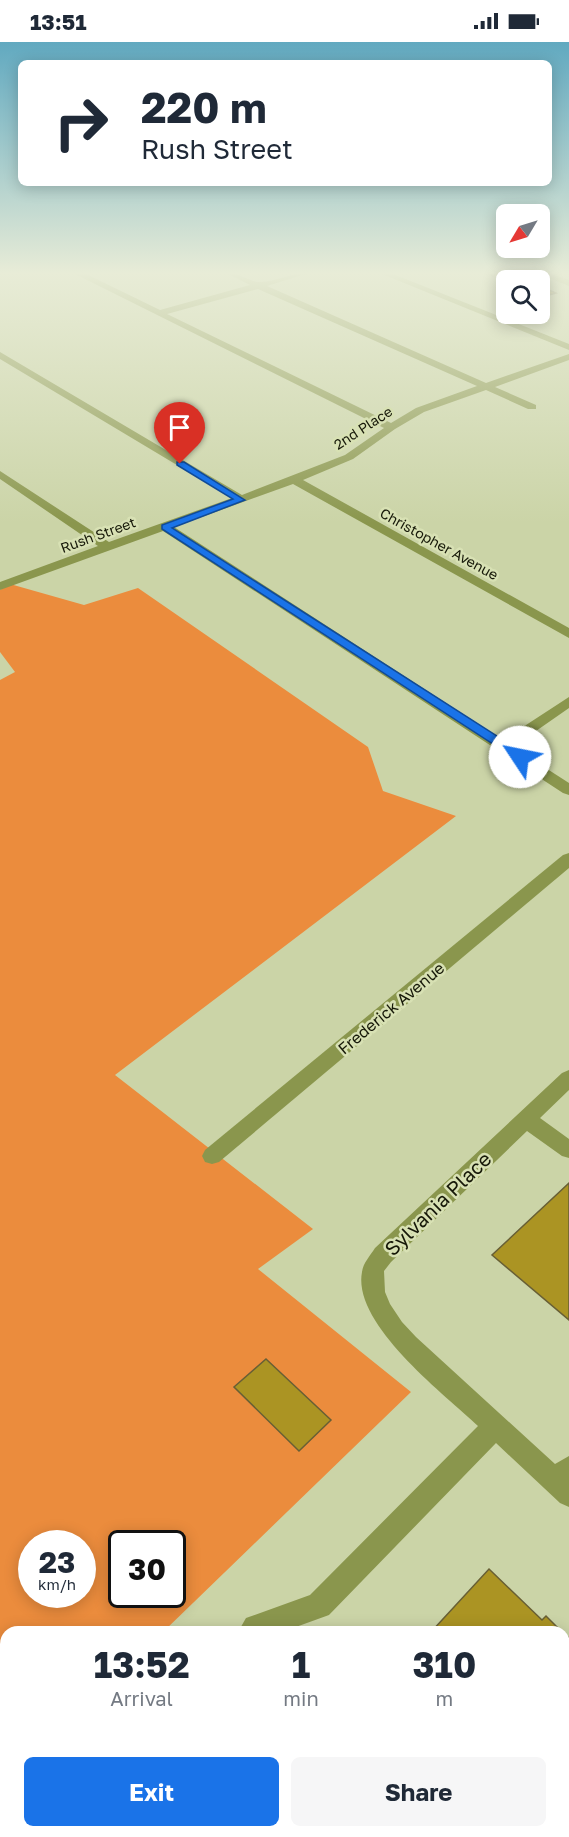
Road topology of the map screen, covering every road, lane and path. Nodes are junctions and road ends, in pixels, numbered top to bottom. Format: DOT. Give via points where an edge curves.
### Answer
graph roads {
  1 [pos="1,356"];
  2 [pos="246,356"];
  3 [pos="417,356"];
  4 [pos="569,357"];
  5 [pos="487,387"];
  6 [pos="532,407"];
  7 [pos="391,427"];
  8 [pos="0,474"];
  9 [pos="294,480"];
  10 [pos="241,500"];
  11 [pos="206,513"];
  12 [pos="165,527"];
  13 [pos="107,547"];
  14 [pos="0,586"];
  15 [pos="569,634"];
  16 [pos="569,701"];
  17 [pos="504,746"];
  18 [pos="569,790"];
  19 [pos="569,859"];
  20 [pos="569,1079"];
  21 [pos="526,1119"];
  22 [pos="569,1150"];
  23 [pos="212,1156"];
  24 [pos="495,1426"];
  25 [pos="565,1481"];
  26 [pos="261,1626"];
  1 -- 10 [label="street"];
  2 -- 7 [label="street"];
  3 -- 5 [label="street"];
  4 -- 5 [label="street, 2nd Place"];
  5 -- 6 [label="street"];
  5 -- 7 [label="street, 2nd Place" via="420,410"];
  7 -- 9 [label="street, 2nd Place" via="349,457"];
  8 -- 13 [label="street"];
  9 -- 10 [label="street, 2nd Place"];
  9 -- 15 [label="street, Christopher Avenue"];
  10 -- 11 [label="street, 2nd Place"];
  11 -- 12 [label="street, Rush Street"];
  12 -- 13 [label="street, Rush Street"];
  12 -- 17 [label="street"];
  13 -- 14 [label="street, Rush Street"];
  16 -- 17 [label="street"];
  17 -- 18 [label="street"];
  19 -- 23 [label="street, Frederick Avenue"];
  20 -- 21 [label="street, Sylvania Place"];
  21 -- 22 [label="street"];
  21 -- 24 [label="street, Sylvania Place" via="373,1269 374,1291 387,1322"];
  24 -- 25 [label="street, Sylvania Place"];
  24 -- 26 [label="street" via="319,1605"];
}
